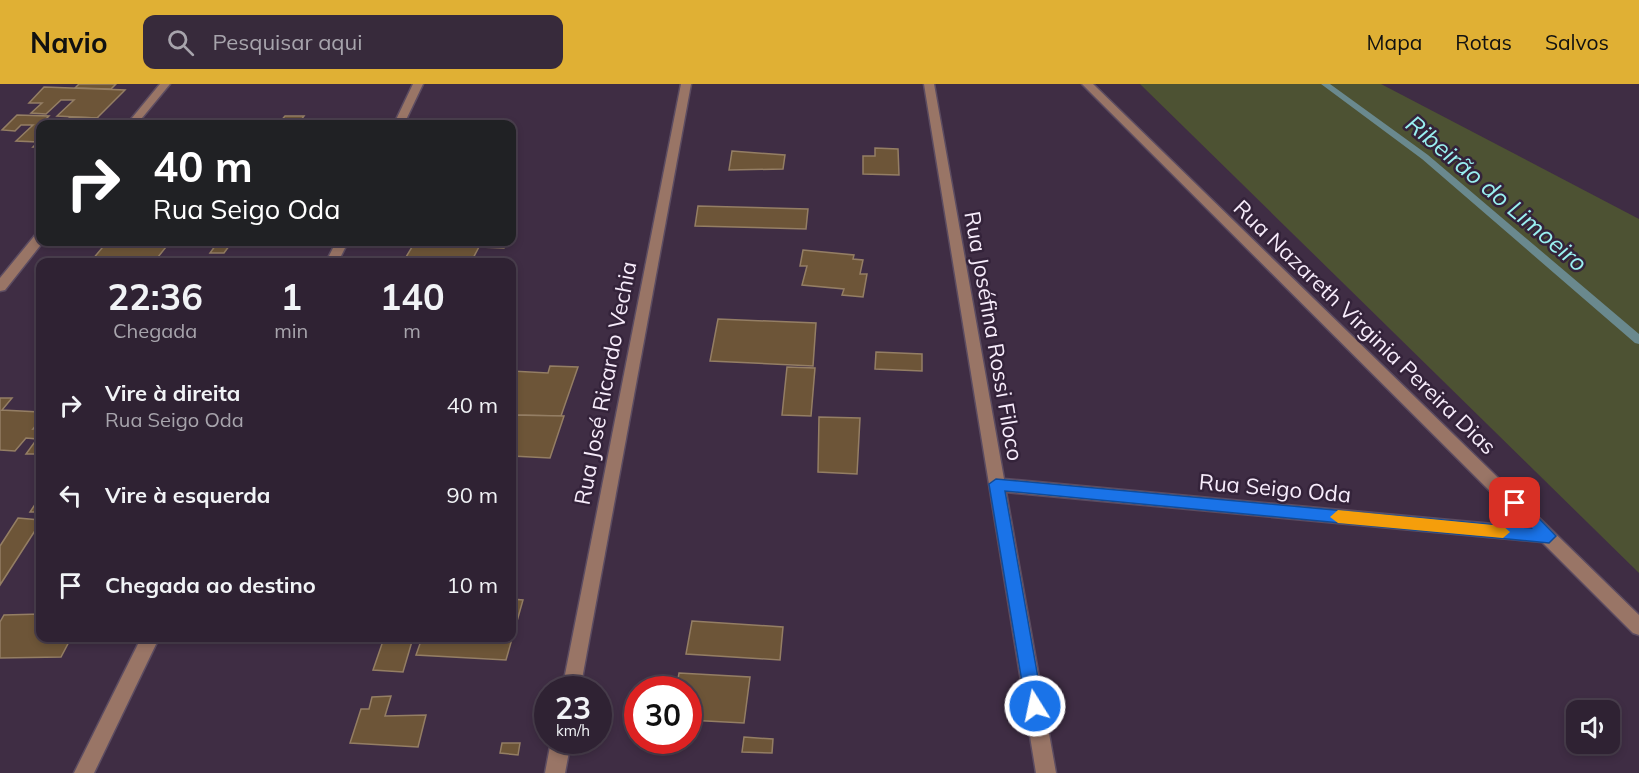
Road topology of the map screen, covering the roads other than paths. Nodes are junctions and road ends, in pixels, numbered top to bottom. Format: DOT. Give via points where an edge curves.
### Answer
graph roads {
  1 [pos="165,84"];
  2 [pos="418,84"];
  3 [pos="686,84"];
  4 [pos="929,84"];
  5 [pos="1087,84"];
  6 [pos="135,120"];
  7 [pos="401,120"];
  8 [pos="36,242"];
  9 [pos="0,288"];
  10 [pos="996,484"];
  11 [pos="1549,536"];
  12 [pos="1639,627"];
  13 [pos="148,642"];
  14 [pos="574,676"];
  15 [pos="559,754"];
  16 [pos="84,773"];
  17 [pos="555,773"];
  18 [pos="1046,773"];
  1 -- 6 [label="street"];
  2 -- 7 [label="street"];
  3 -- 14 [label="street, Rua José Ricardo Vechia"];
  4 -- 10 [label="street, Rua Joséfina Rossi Filoco"];
  5 -- 11 [label="street, Rua Nazareth Virginia Pereira Dias"];
  8 -- 9 [label="street"];
  10 -- 11 [label="street, Rua Seigo Oda"];
  10 -- 18 [label="street, Rua Joséfina Rossi Filoco"];
  11 -- 12 [label="street, Rua Nazareth Virginia Pereira Dias"];
  13 -- 16 [label="street"];
  15 -- 17 [label="street"];
}
